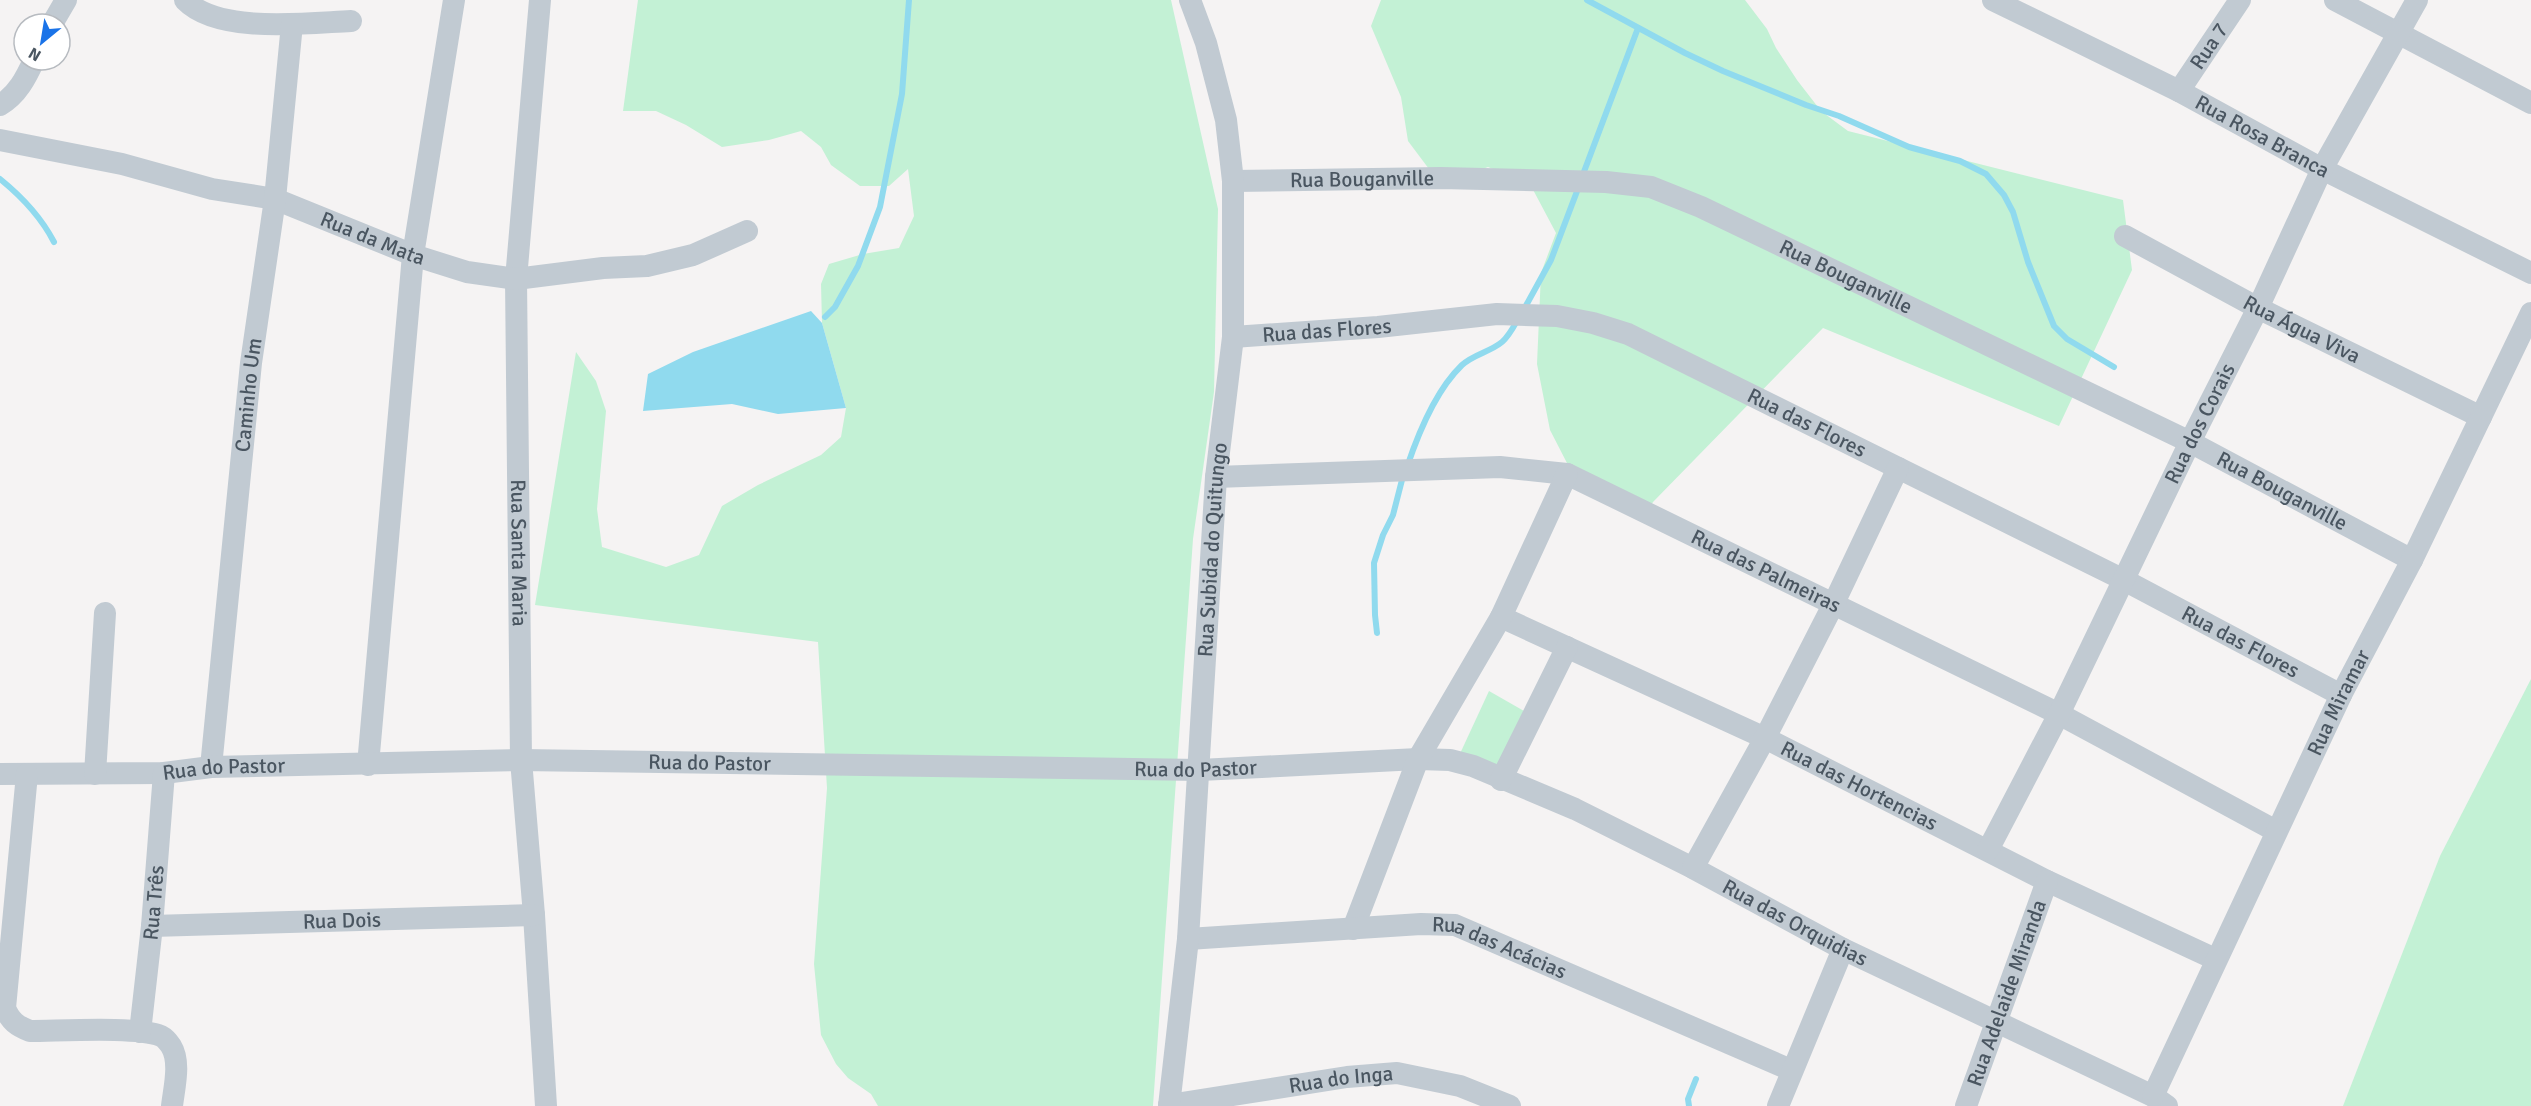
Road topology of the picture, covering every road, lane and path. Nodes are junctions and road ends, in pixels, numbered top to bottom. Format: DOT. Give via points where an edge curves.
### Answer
graph roads {
  1 [pos="185,0"];
  2 [pos="454,0"];
  3 [pos="540,0"];
  4 [pos="1190,0"];
  5 [pos="1993,0"];
  6 [pos="2240,0"];
  7 [pos="2335,0"];
  8 [pos="2417,0"];
  9 [pos="351,21"];
  10 [pos="292,24"];
  11 [pos="2399,35"];
  12 [pos="28,72"];
  13 [pos="2178,91"];
  14 [pos="2531,103"];
  15 [pos="0,105"];
  16 [pos="0,140"];
  17 [pos="2322,169"];
  18 [pos="1233,181"];
  19 [pos="275,199"];
  20 [pos="747,231"];
  21 [pos="2125,236"];
  22 [pos="413,255"];
  23 [pos="2531,273"];
  24 [pos="516,279"];
  25 [pos="2258,308"];
  26 [pos="2531,313"];
  27 [pos="1233,337"];
  28 [pos="2481,417"];
  29 [pos="2190,442"];
  30 [pos="1898,468"];
  31 [pos="1568,474"];
  32 [pos="1216,477"];
  33 [pos="2412,560"];
  34 [pos="2124,580"];
  35 [pos="1833,605"];
  36 [pos="105,613"];
  37 [pos="1501,617"];
  38 [pos="1567,647"];
  39 [pos="2341,696"];
  40 [pos="2059,714"];
  41 [pos="1765,738"];
  42 [pos="1418,759"];
  43 [pos="521,760"];
  44 [pos="368,765"];
  45 [pos="211,767"];
  46 [pos="1200,770"];
  47 [pos="164,773"];
  48 [pos="0,774"];
  49 [pos="27,774"];
  50 [pos="94,774"];
  51 [pos="1502,780"];
  52 [pos="2276,831"];
  53 [pos="1988,850"];
  54 [pos="1693,868"];
  55 [pos="2047,880"];
  56 [pos="534,915"];
  57 [pos="152,926"];
  58 [pos="1353,928"];
  59 [pos="1188,939"];
  60 [pos="1843,949"];
  61 [pos="2215,959"];
  62 [pos="1998,1022"];
  63 [pos="140,1032"];
  64 [pos="1791,1070"];
  65 [pos="2160,1101"];
  66 [pos="1169,1105"];
  67 [pos="172,1106"];
  68 [pos="546,1106"];
  69 [pos="1510,1106"];
  70 [pos="1778,1106"];
  71 [pos="1966,1106"];
  1 -- 10 [label="street" via="206,15 224,21"];
  2 -- 22 [label="street"];
  3 -- 24 [label="street, Rua Santa Maria"];
  4 -- 18 [label="street, Rua Subida do Quitungo" via="1226,120"];
  5 -- 13 [label="street, Rua Rosa Branca"];
  6 -- 13 [label="street, Rua 7"];
  7 -- 11 [label="street"];
  8 -- 11 [label="street, Rua dos Corais"];
  9 -- 10 [label="street"];
  10 -- 19 [label="street, Caminho Um"];
  11 -- 14 [label="street"];
  11 -- 17 [label="street, Rua dos Corais"];
  12 -- 15 [label="street" via="9,100"];
  13 -- 17 [label="street, Rua Rosa Branca"];
  16 -- 19 [label="street, Rua da Mata" via="122,164 212,189"];
  17 -- 23 [label="street, Rua Rosa Branca"];
  17 -- 25 [label="street, Rua dos Corais"];
  18 -- 27 [label="street, Rua Subida do Quitungo"];
  18 -- 29 [label="street, Rua Bouganville" via="1441,178 1606,182 1651,187 1701,207"];
  19 -- 22 [label="street, Rua da Mata"];
  19 -- 45 [label="street, Caminho Um" via="251,363"];
  20 -- 24 [label="street, Rua da Mata" via="693,255 647,266"];
  21 -- 25 [label="street, Rua Água Viva"];
  22 -- 24 [label="street, Rua da Mata" via="467,272"];
  22 -- 44 [label="street"];
  24 -- 43 [label="street, Rua Santa Maria"];
  25 -- 28 [label="street, Rua Água Viva"];
  25 -- 29 [label="street, Rua dos Corais"];
  26 -- 28 [label="street, Rua Miramar"];
  27 -- 30 [label="street, Rua das Flores" via="1497,314 1593,322 1628,334"];
  27 -- 32 [label="street, Rua Subida do Quitungo"];
  28 -- 33 [label="street, Rua Miramar"];
  29 -- 33 [label="street, Rua Bouganville"];
  29 -- 34 [label="street, Rua dos Corais"];
  30 -- 34 [label="street, Rua das Flores"];
  30 -- 35 [label="street"];
  31 -- 32 [label="street, Rua das Palmeiras" via="1500,467"];
  31 -- 35 [label="street, Rua das Palmeiras"];
  31 -- 37 [label="street"];
  32 -- 46 [label="street, Rua Subida do Quitungo"];
  33 -- 39 [label="street, Rua Miramar"];
  34 -- 39 [label="street, Rua das Flores"];
  34 -- 40 [label="street, Rua dos Corais"];
  35 -- 40 [label="street, Rua das Palmeiras"];
  35 -- 41 [label="street"];
  36 -- 50 [label="street"];
  37 -- 38 [label="street, Rua das Hortencias"];
  37 -- 42 [label="street"];
  38 -- 41 [label="street, Rua das Hortencias"];
  38 -- 51 [label="street"];
  39 -- 52 [label="street, Rua Miramar"];
  40 -- 52 [label="street, Rua das Palmeiras"];
  40 -- 53 [label="street, Rua dos Corais"];
  41 -- 53 [label="street, Rua das Hortencias"];
  41 -- 54 [label="street"];
  42 -- 46 [label="street, Rua do Pastor"];
  42 -- 51 [label="street, Rua das Orquidias" via="1457,762"];
  42 -- 58 [label="street"];
  43 -- 44 [label="street, Rua do Pastor"];
  43 -- 46 [label="street, Rua do Pastor"];
  43 -- 56 [label="street, Rua Santa Maria"];
  44 -- 45 [label="street, Rua do Pastor"];
  45 -- 47 [label="street, Rua do Pastor"];
  46 -- 59 [label="street, Rua Subida do Quitungo"];
  47 -- 50 [label="street, Rua do Pastor"];
  47 -- 57 [label="street, Rua Três"];
  48 -- 49 [label="street, Rua do Pastor"];
  49 -- 50 [label="street, Rua do Pastor"];
  49 -- 63 [label="street" via="5,1008 13,1022 30,1031"];
  51 -- 54 [label="street, Rua das Orquidias" via="1575,809"];
  52 -- 61 [label="street, Rua Miramar"];
  53 -- 55 [label="street, Rua das Hortencias"];
  54 -- 60 [label="street, Rua das Orquidias"];
  55 -- 61 [label="street, Rua das Hortencias"];
  55 -- 62 [label="street, Rua Adelaide Miranda"];
  56 -- 57 [label="street, Rua Dois"];
  56 -- 68 [label="street, Rua Santa Maria"];
  57 -- 63 [label="street, Rua Três"];
  58 -- 59 [label="street, Rua das Acácias"];
  58 -- 64 [label="street, Rua das Acácias" via="1455,925"];
  59 -- 66 [label="street, Rua Subida do Quitungo"];
  60 -- 62 [label="street, Rua das Orquidias"];
  60 -- 64 [label="street"];
  61 -- 65 [label="street, Rua Miramar"];
  62 -- 65 [label="street, Rua das Orquidias"];
  62 -- 71 [label="street, Rua Adelaide Miranda"];
  63 -- 67 [label="street" via="163,1037 175,1054"];
  64 -- 70 [label="street"];
  66 -- 69 [label="street, Rua do Inga" via="1397,1073 1460,1086"];
}
